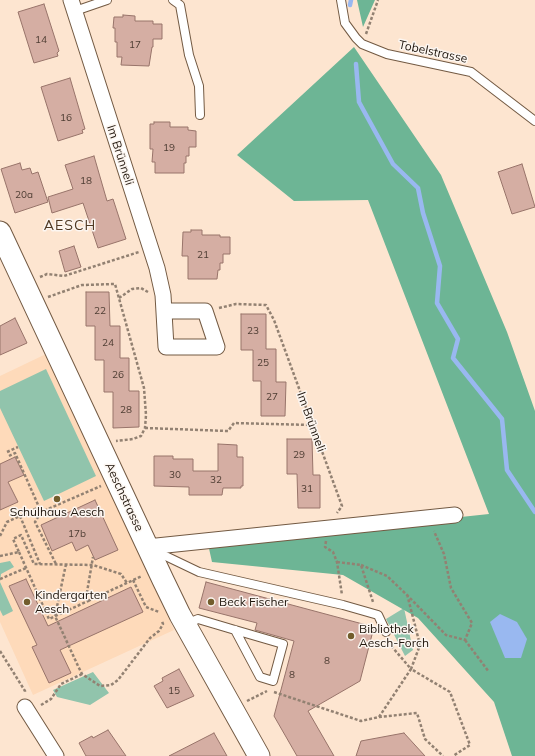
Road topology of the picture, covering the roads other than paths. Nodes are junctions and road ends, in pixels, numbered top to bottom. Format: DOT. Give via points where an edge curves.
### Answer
graph roads {
  1 [pos="107,0"];
  2 [pos="172,0"];
  3 [pos="341,0"];
  4 [pos="73,6"];
  5 [pos="200,116"];
  6 [pos="535,121"];
  7 [pos="0,232"];
  8 [pos="165,310"];
  9 [pos="455,515"];
  10 [pos="147,547"];
  11 [pos="185,624"];
  12 [pos="235,630"];
  13 [pos="386,632"];
  14 [pos="32,706"];
  15 [pos="56,756"];
  16 [pos="259,756"];
  1 -- 4 [label="lane"];
  2 -- 5 [label="lane" via="180,5 189,55 199,86"];
  3 -- 6 [label="lane, Tobelstrasse" via="345,23 362,44 387,54 471,72"];
  4 -- 8 [label="street, Im Brünneli" via="157,268"];
  7 -- 10 [label="main road, Aeschstrasse"];
  8 -- 8 [label="street, Im Brünneli" via="166,347 217,347 205,312"];
  9 -- 10 [label="street"];
  10 -- 11 [label="main road, Aeschstrasse" via="167,609"];
  10 -- 13 [label="lane" via="199,572 378,615"];
  11 -- 12 [label="lane" via="198,619"];
  11 -- 16 [label="main road, Aeschstrasse"];
  12 -- 12 [label="lane" via="284,644 273,681 260,678"];
  14 -- 15 [label="street"];
}
